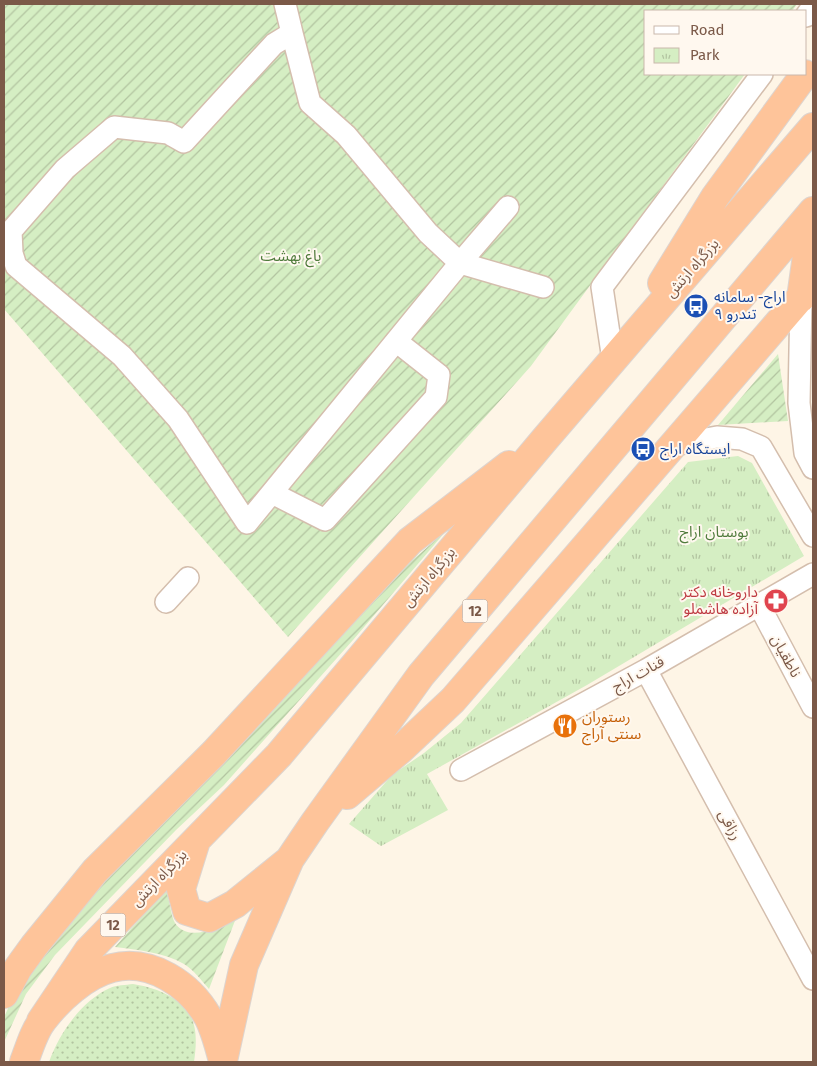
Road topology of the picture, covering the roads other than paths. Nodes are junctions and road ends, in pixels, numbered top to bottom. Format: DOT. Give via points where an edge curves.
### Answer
graph roads {
  1 [pos="285,4"];
  2 [pos="292,33"];
  3 [pos="761,75"];
  4 [pos="804,75"];
  5 [pos="813,127"];
  6 [pos="508,208"];
  7 [pos="813,212"];
  8 [pos="10,262"];
  9 [pos="460,263"];
  10 [pos="543,287"];
  11 [pos="807,290"];
  12 [pos="396,341"];
  13 [pos="613,360"];
  14 [pos="545,439"];
  15 [pos="674,445"];
  16 [pos="813,468"];
  17 [pos="272,492"];
  18 [pos="813,536"];
  19 [pos="813,574"];
  20 [pos="188,578"];
  21 [pos="166,602"];
  22 [pos="759,605"];
  23 [pos="646,670"];
  24 [pos="813,707"];
  25 [pos="461,770"];
  26 [pos="315,822"];
  27 [pos="197,838"];
  28 [pos="290,859"];
  29 [pos="813,979"];
  30 [pos="4,994"];
  31 [pos="41,1022"];
  32 [pos="24,1062"];
  33 [pos="223,1062"];
  1 -- 2 [label="street"];
  2 -- 8 [label="street" via="274,44 184,142 168,133 114,127 65,169 11,231"];
  2 -- 9 [label="street" via="310,103 346,135 429,234"];
  3 -- 13 [label="street" via="602,287"];
  4 -- 13 [label="highway" via="715,197"];
  5 -- 13 [label="highway, بزرگراه ارتش / 12"];
  6 -- 9 [label="street"];
  7 -- 11 [label="highway"];
  7 -- 26 [label="highway, 12" via="421,675"];
  8 -- 17 [label="street" via="122,356 178,419 247,523"];
  9 -- 10 [label="street"];
  9 -- 12 [label="street"];
  11 -- 15 [label="highway"];
  11 -- 16 [label="street" via="799,403 805,453"];
  12 -- 17 [label="street"];
  12 -- 17 [label="street" via="439,375 436,397 324,520"];
  13 -- 14 [label="highway, بزرگراه ارتش / 12"];
  14 -- 27 [label="highway, بزرگراه ارتش / 12" via="279,755"];
  14 -- 30 [label="highway" via="410,541 214,753 96,870 34,946"];
  15 -- 18 [label="street" via="716,437 742,439 761,447"];
  15 -- 26 [label="highway" via="453,700"];
  19 -- 22 [label="street, قنات اراج"];
  20 -- 21 [label="street"];
  22 -- 23 [label="street, قنات اراج"];
  22 -- 24 [label="street, ناطقیان"];
  23 -- 25 [label="street, قنات اراج"];
  23 -- 29 [label="street, رزاقی"];
  26 -- 28 [label="highway, 12"];
  27 -- 28 [label="highway" via="181,889 187,911 209,918 235,904"];
  27 -- 31 [label="highway, بزرگراه ارتش / 12" via="88,951"];
  28 -- 33 [label="highway, 12" via="244,964"];
  31 -- 32 [label="highway"];
  31 -- 33 [label="highway" via="68,993 90,978 113,968 136,966 157,971 179,983 196,999 209,1018"];
}
